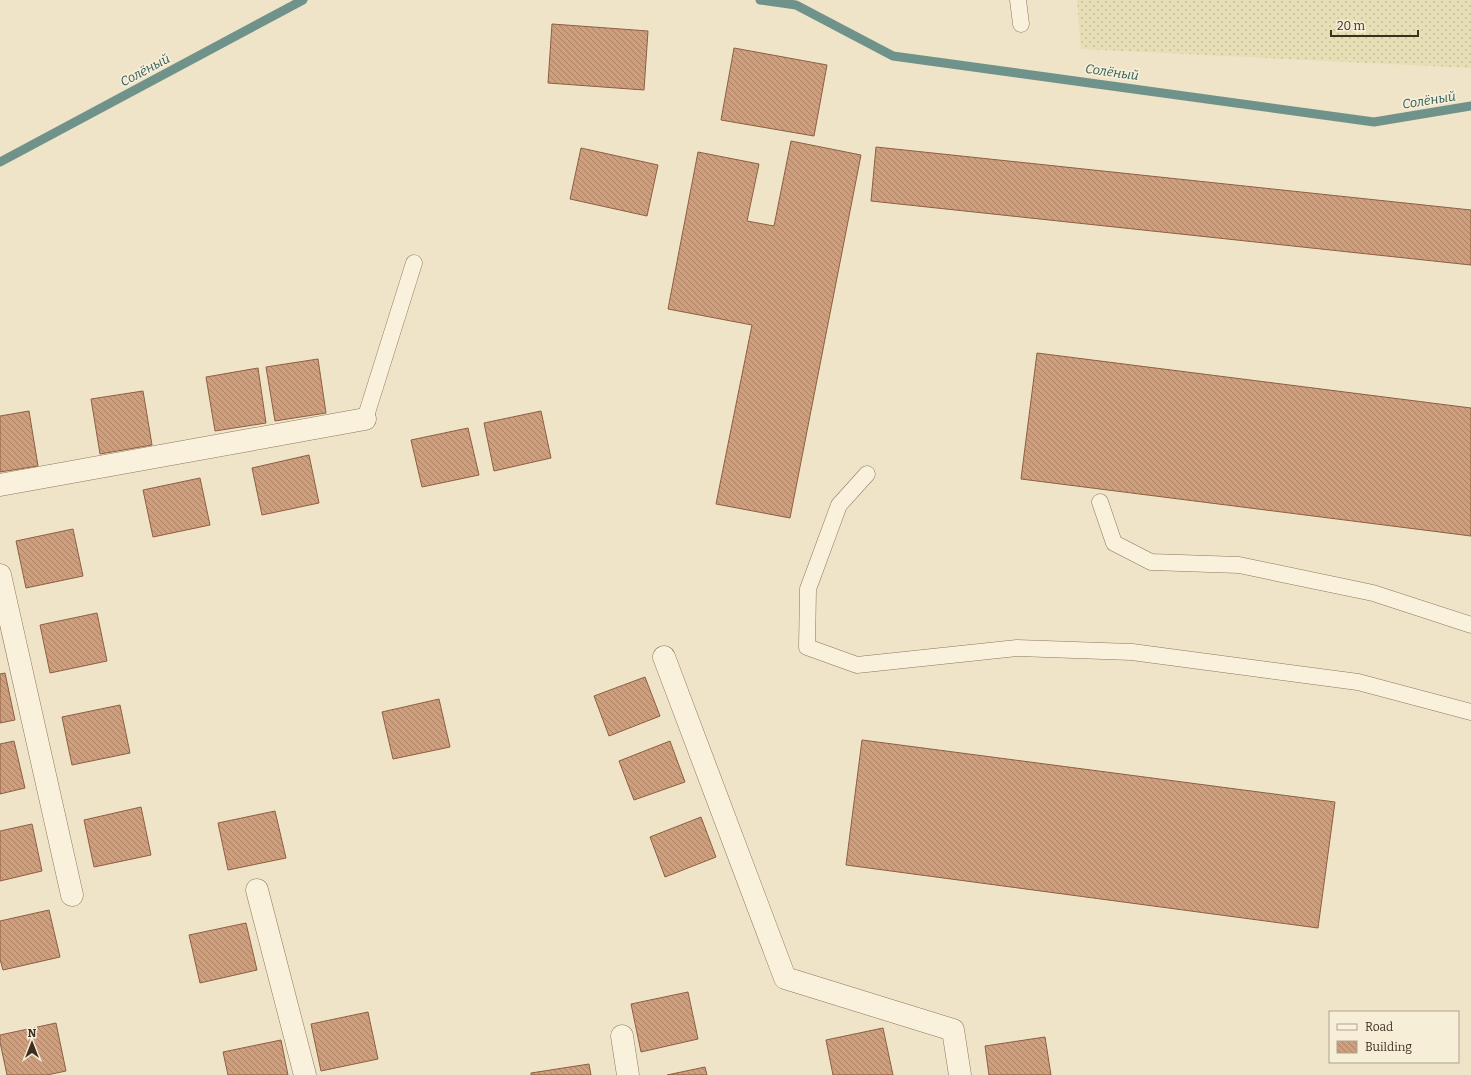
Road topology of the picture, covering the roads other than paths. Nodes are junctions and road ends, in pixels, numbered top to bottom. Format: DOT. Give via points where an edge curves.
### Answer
graph roads {
  1 [pos="1018,0"];
  2 [pos="1021,24"];
  3 [pos="414,263"];
  4 [pos="365,419"];
  5 [pos="867,474"];
  6 [pos="0,485"];
  7 [pos="1100,502"];
  8 [pos="0,575"];
  9 [pos="1471,625"];
  10 [pos="664,657"];
  11 [pos="1471,712"];
  12 [pos="257,890"];
  13 [pos="72,895"];
  14 [pos="622,1036"];
  15 [pos="305,1075"];
  16 [pos="628,1075"];
  17 [pos="960,1075"];
  1 -- 2 [label="lane"];
  3 -- 4 [label="lane"];
  4 -- 6 [label="street"];
  5 -- 11 [label="lane" via="839,505 808,589 807,647 857,665 1017,648 1132,652 1358,682"];
  7 -- 9 [label="lane" via="1114,543 1151,562 1239,565 1373,593"];
  8 -- 13 [label="street"];
  10 -- 17 [label="street" via="785,978 953,1030"];
  12 -- 15 [label="street"];
  14 -- 16 [label="street"];
}
